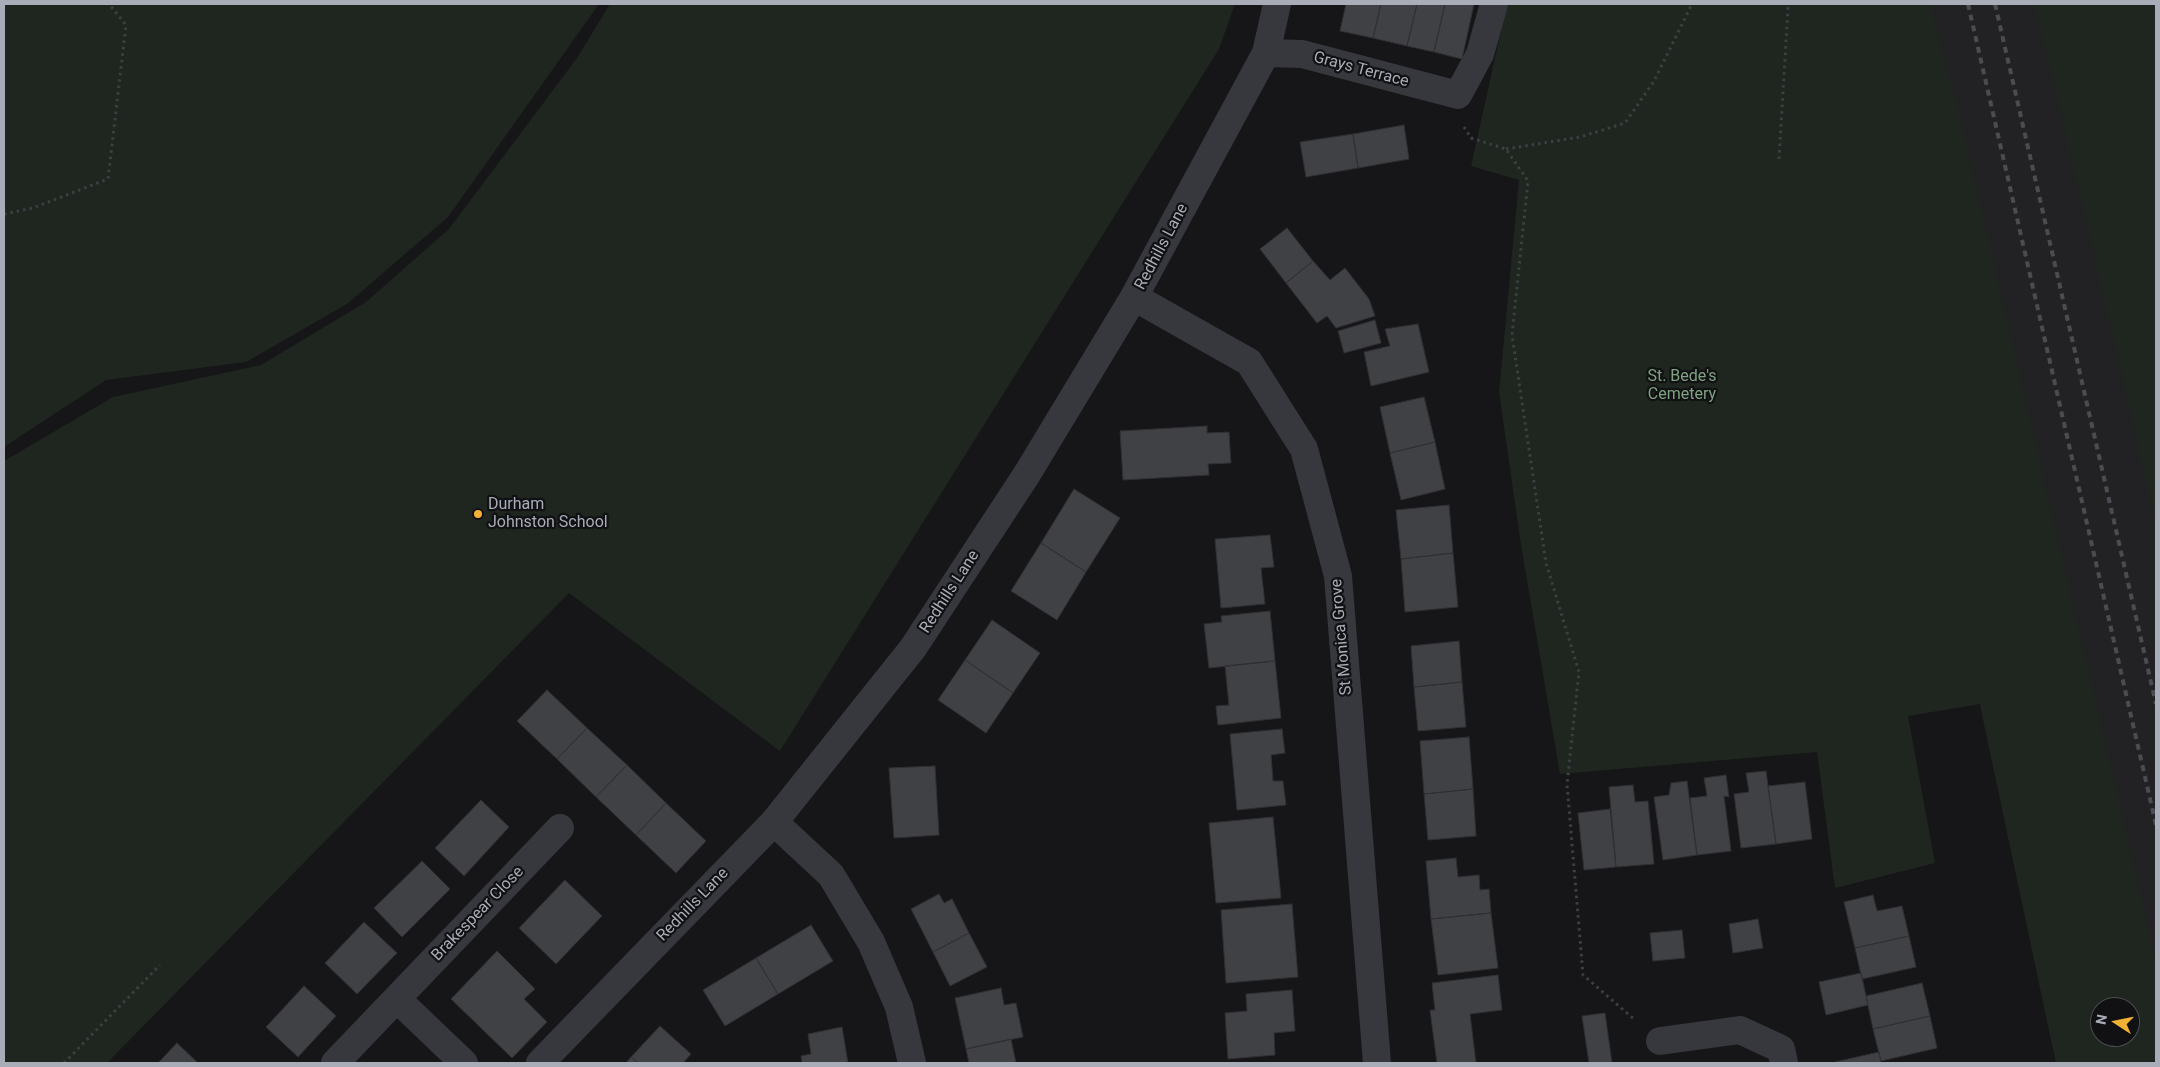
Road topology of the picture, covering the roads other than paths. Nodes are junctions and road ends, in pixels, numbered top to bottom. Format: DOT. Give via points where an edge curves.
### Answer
graph roads {
  1 [pos="1277,4"];
  2 [pos="1494,4"];
  3 [pos="1266,52"];
  4 [pos="1134,298"];
  5 [pos="774,822"];
  6 [pos="560,828"];
  7 [pos="397,999"];
  8 [pos="1660,1041"];
  9 [pos="335,1063"];
  10 [pos="464,1063"];
  11 [pos="540,1063"];
  12 [pos="912,1063"];
  13 [pos="1377,1063"];
  14 [pos="1784,1063"];
  1 -- 3 [label="street"];
  2 -- 3 [label="street, Grays Terrace" via="1480,54 1458,95 1302,54"];
  3 -- 4 [label="street, Redhills Lane"];
  4 -- 5 [label="street, Redhills Lane" via="1027,474 913,648"];
  4 -- 13 [label="street, St Monica Grove" via="1249,362 1304,449 1338,576"];
  5 -- 11 [label="street, Redhills Lane"];
  5 -- 12 [label="street" via="831,875 871,942 899,1007"];
  6 -- 7 [label="street, Brakespear Close"];
  7 -- 9 [label="street, Brakespear Close"];
  7 -- 10 [label="street"];
  8 -- 14 [label="street" via="1740,1030 1781,1049"];
}
